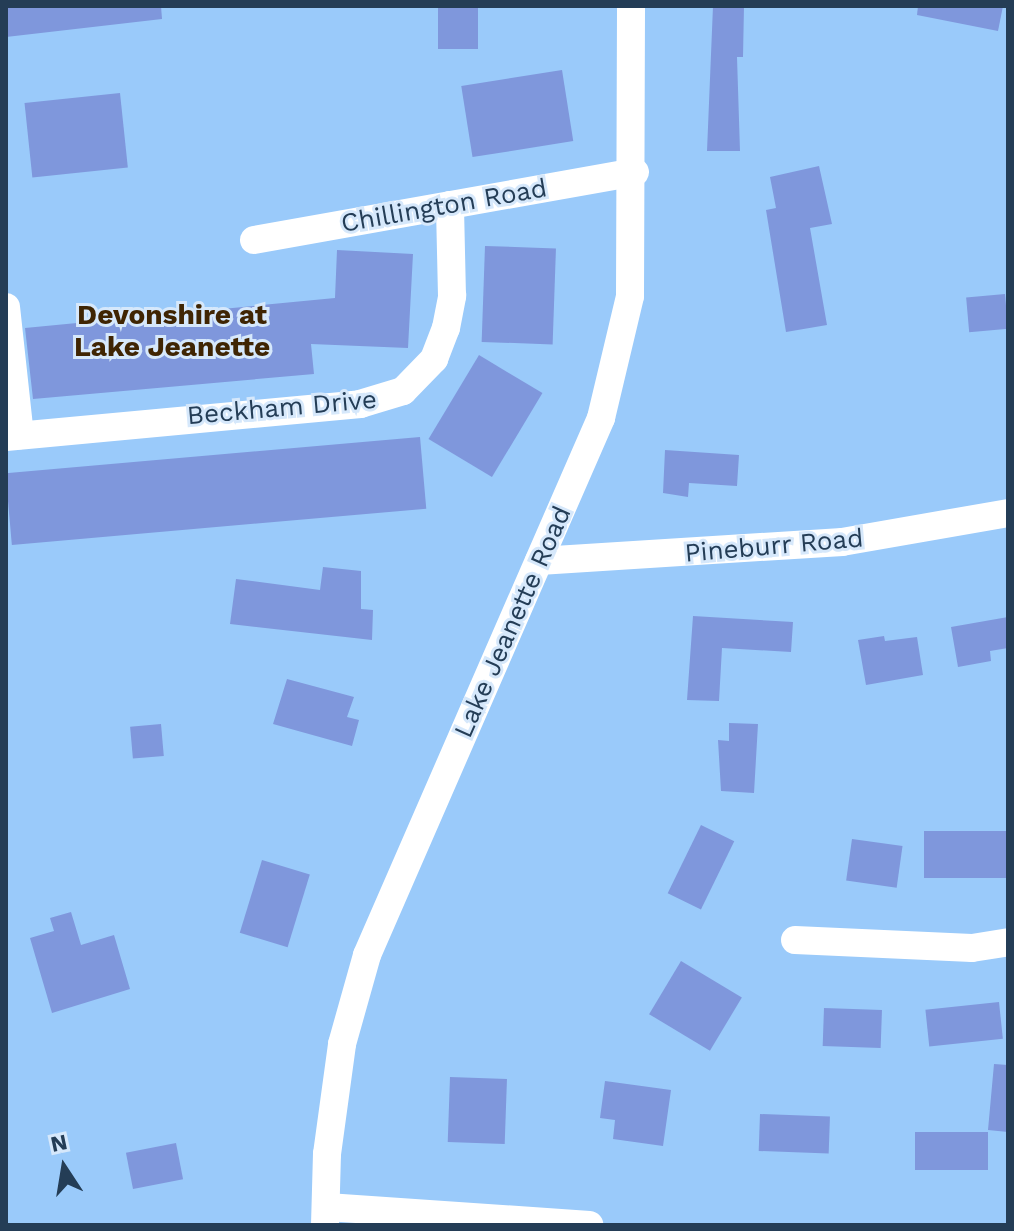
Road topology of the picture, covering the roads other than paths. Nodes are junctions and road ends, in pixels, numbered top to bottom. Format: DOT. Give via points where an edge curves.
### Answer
graph roads {
  1 [pos="631,6"];
  2 [pos="635,172"];
  3 [pos="450,205"];
  4 [pos="254,240"];
  5 [pos="6,307"];
  6 [pos="13,436"];
  7 [pos="1008,513"];
  8 [pos="539,561"];
  9 [pos="795,940"];
  10 [pos="1008,942"];
  11 [pos="326,1216"];
  12 [pos="589,1225"];
  1 -- 2 [label="street, Lake Jeanette Road"];
  2 -- 3 [label="street, Chillington Road"];
  2 -- 8 [label="street, Lake Jeanette Road" via="630,296 605,403"];
  3 -- 4 [label="street, Chillington Road"];
  3 -- 6 [label="street, Beckham Drive" via="452,296 446,328 434,359 403,391 360,404"];
  5 -- 6 [label="street"];
  7 -- 8 [label="street, Pineburr Road" via="842,542"];
  8 -- 11 [label="street, Lake Jeanette Road" via="367,955 342,1044 327,1154"];
  9 -- 10 [label="street" via="972,948"];
  11 -- 12 [label="street"];
}
